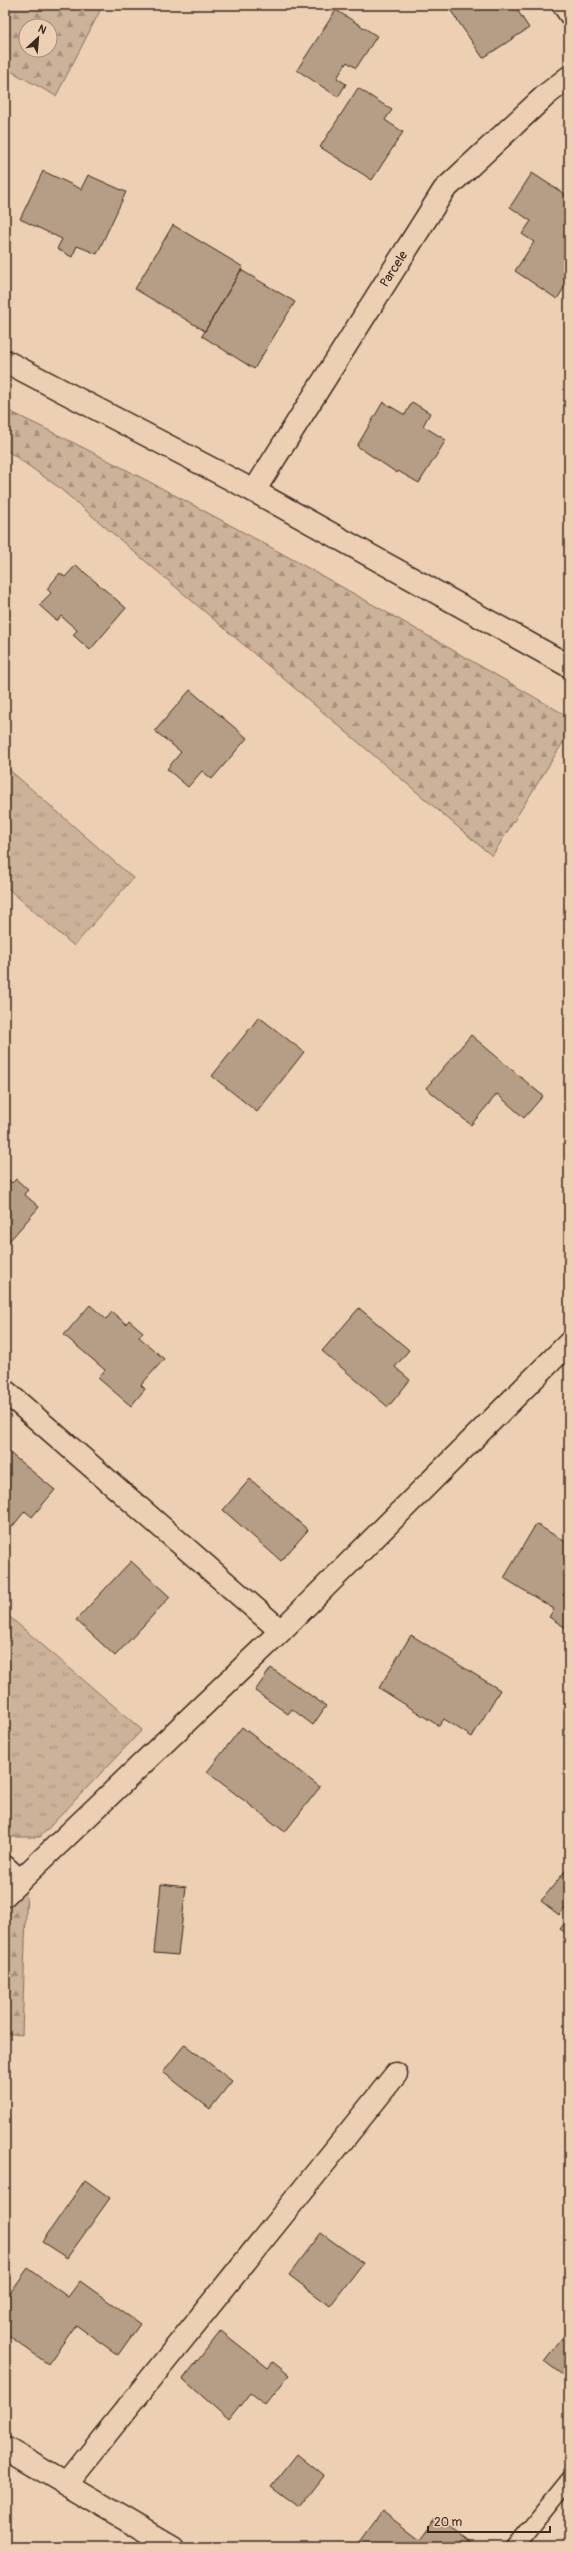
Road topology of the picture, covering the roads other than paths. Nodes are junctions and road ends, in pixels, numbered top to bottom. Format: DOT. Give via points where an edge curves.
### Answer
graph roads {
  1 [pos="560,5"];
  2 [pos="569,18"];
  3 [pos="569,78"];
  4 [pos="5,361"];
  5 [pos="254,491"];
  6 [pos="569,666"];
  7 [pos="569,1343"];
  8 [pos="5,1392"];
  9 [pos="281,1631"];
  10 [pos="10,1881"];
  11 [pos="396,2074"];
  12 [pos="5,2448"];
  13 [pos="569,2480"];
  14 [pos="66,2484"];
  15 [pos="172,2547"];
  16 [pos="515,2547"];
  1 -- 2 [label="lane"];
  3 -- 5 [label="street, Parcele" via="546,95 444,190"];
  4 -- 5 [label="street"];
  5 -- 6 [label="street"];
  7 -- 9 [label="street"];
  8 -- 9 [label="street"];
  9 -- 10 [label="street"];
  11 -- 14 [label="street"];
  12 -- 14 [label="street"];
  13 -- 16 [label="lane"];
  14 -- 15 [label="street"];
}
